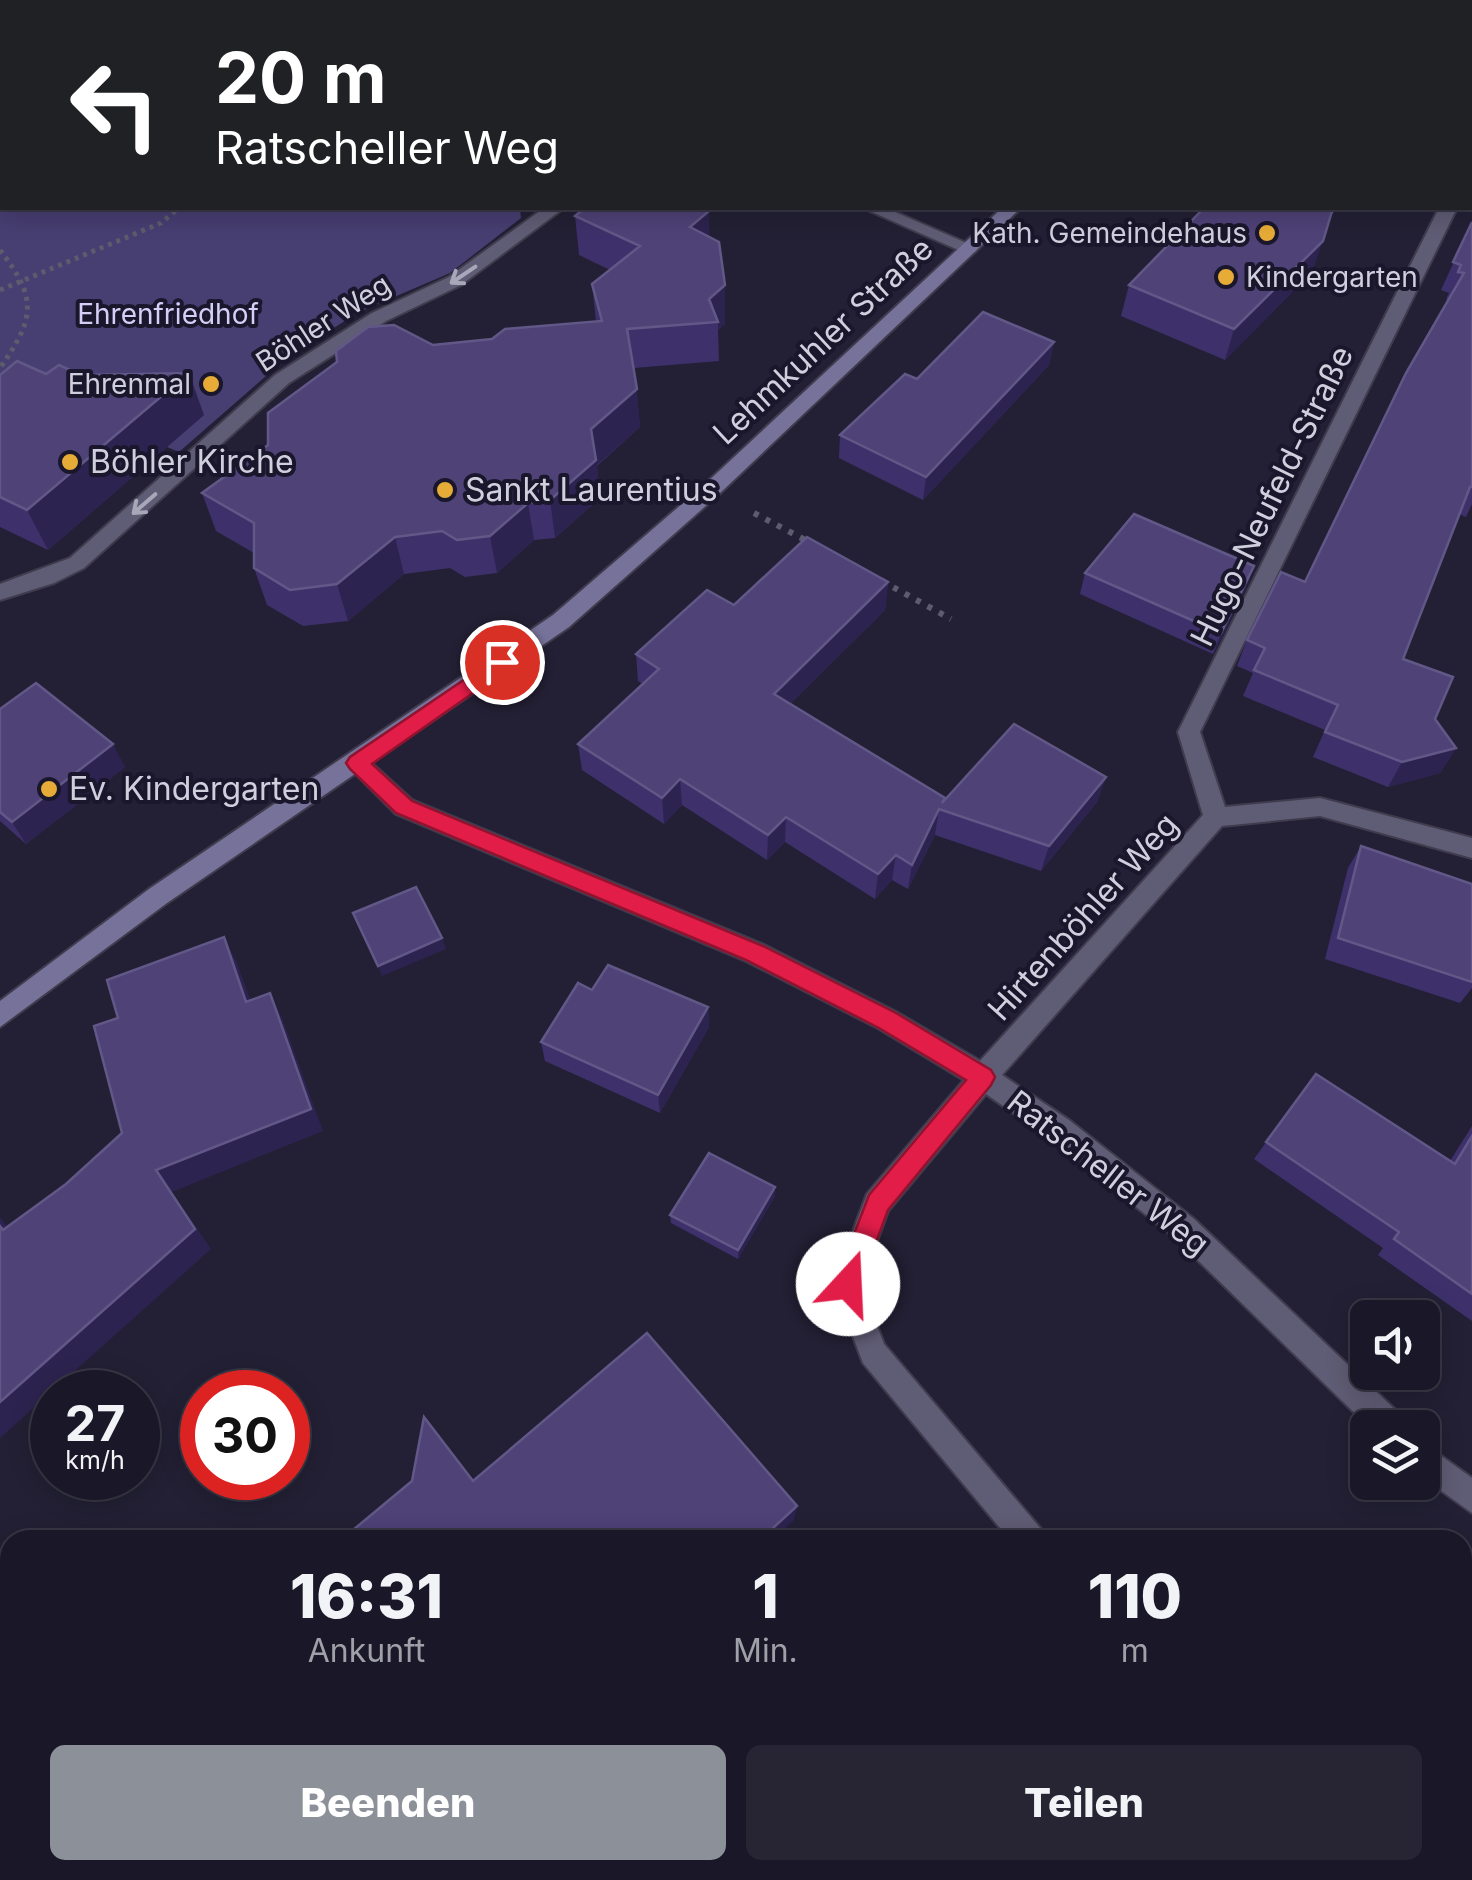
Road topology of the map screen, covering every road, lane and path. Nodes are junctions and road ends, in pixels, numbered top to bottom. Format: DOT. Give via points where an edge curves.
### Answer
graph roads {
  1 [pos="178,210"];
  2 [pos="877,210"];
  3 [pos="1010,210"];
  4 [pos="1447,210"];
  5 [pos="548,213"];
  6 [pos="969,248"];
  7 [pos="0,250"];
  8 [pos="26,282"];
  9 [pos="0,290"];
  10 [pos="0,368"];
  11 [pos="711,490"];
  12 [pos="814,545"];
  13 [pos="866,572"];
  14 [pos="0,592"];
  15 [pos="951,618"];
  16 [pos="357,763"];
  17 [pos="1216,817"];
  18 [pos="1472,848"];
  19 [pos="0,1016"];
  20 [pos="983,1077"];
  21 [pos="1373,1410"];
  22 [pos="1440,1472"];
  23 [pos="1472,1498"];
  24 [pos="1022,1530"];
  1 -- 8 [label="path" via="162,223"];
  2 -- 6 [label="street"];
  3 -- 6 [label="street, Lehmkuhler Straße"];
  4 -- 17 [label="street, Hugo-Neufeld-Straße" via="1189,732"];
  5 -- 14 [label="street, Böhler Weg, one-way" via="455,281 379,317 282,379 77,563"];
  6 -- 11 [label="street, Lehmkuhler Straße"];
  7 -- 8 [label="path"];
  8 -- 9 [label="path"];
  8 -- 10 [label="path" via="30,317"];
  11 -- 12 [label="path"];
  11 -- 16 [label="street, Lehmkuhler Straße" via="560,621"];
  13 -- 15 [label="path"];
  16 -- 19 [label="street, Lehmkuhler Straße" via="158,896"];
  16 -- 20 [label="street, Ratscheller Weg" via="404,807 754,953"];
  17 -- 18 [label="street, Hirtenböhler Weg" via="1320,807"];
  17 -- 20 [label="street, Hirtenböhler Weg"];
  20 -- 21 [label="street, Ratscheller Weg" via="1184,1228"];
  20 -- 24 [label="street, Hirtenböhler Weg" via="878,1203 848,1284 873,1352"];
  22 -- 23 [label="street"];
}
